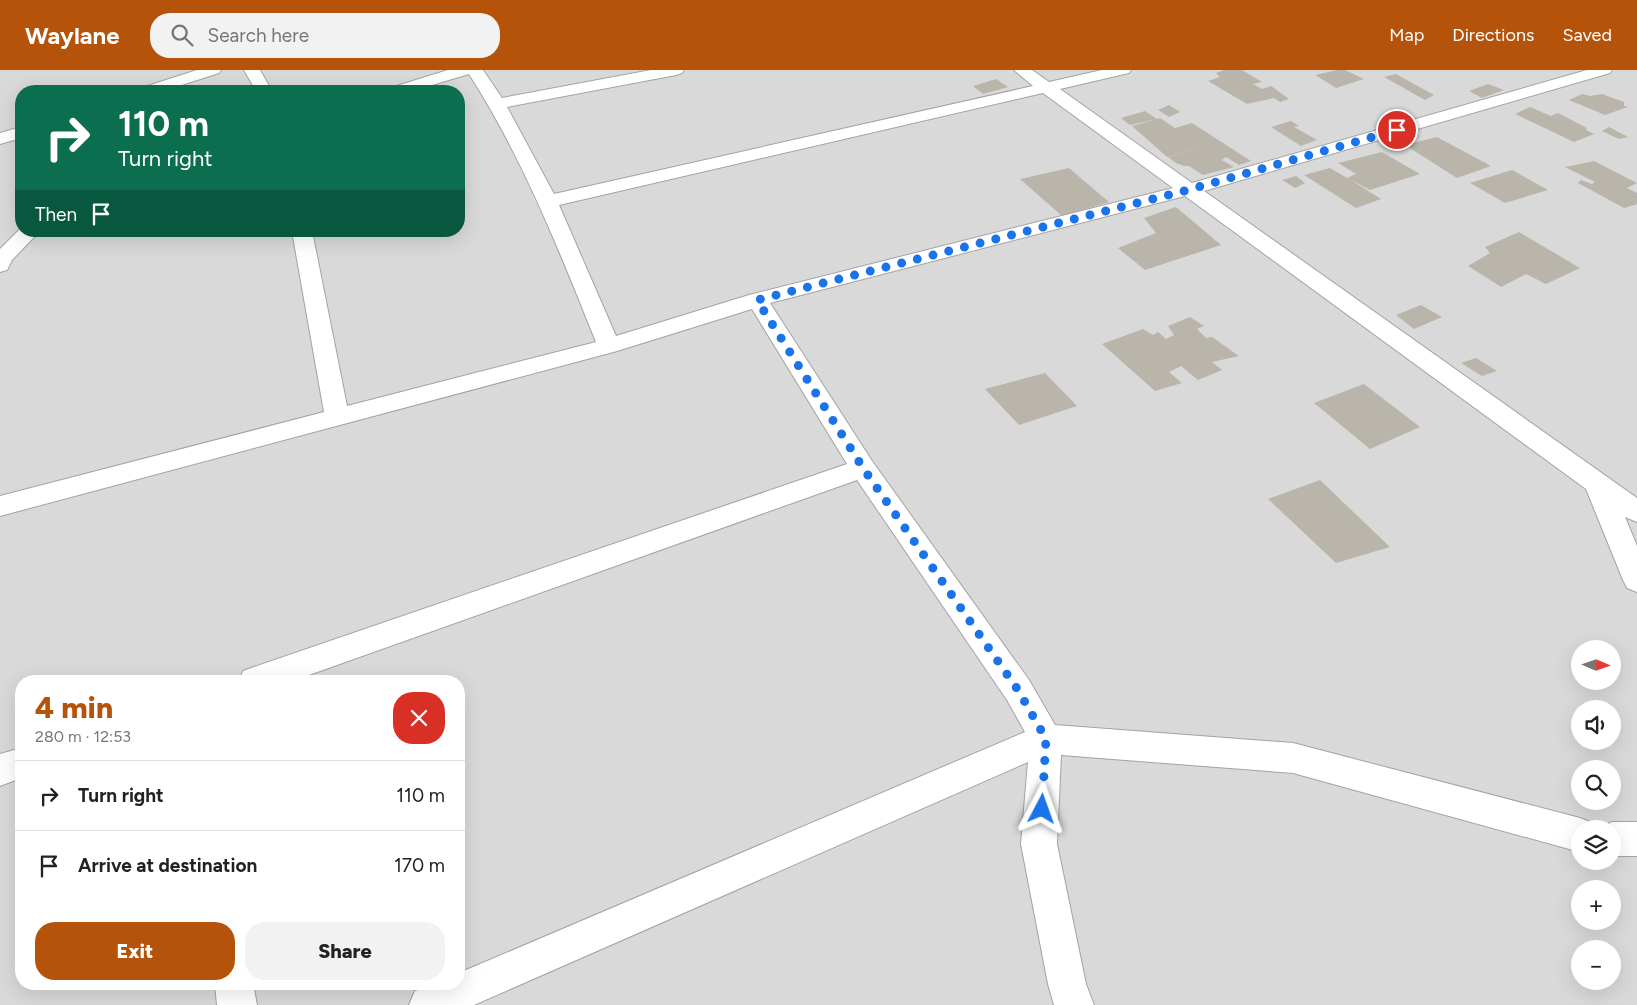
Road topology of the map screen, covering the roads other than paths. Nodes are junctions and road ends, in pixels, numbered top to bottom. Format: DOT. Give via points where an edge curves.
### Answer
graph roads {
  1 [pos="212,70"];
  2 [pos="252,70"];
  3 [pos="465,70"];
  4 [pos="475,70"];
  5 [pos="676,70"];
  6 [pos="1022,70"];
  7 [pos="1123,70"];
  8 [pos="1590,72"];
  9 [pos="166,85"];
  10 [pos="261,85"];
  11 [pos="416,85"];
  12 [pos="1043,87"];
  13 [pos="498,104"];
  14 [pos="15,134"];
  15 [pos="0,139"];
  16 [pos="1188,190"];
  17 [pos="549,201"];
  18 [pos="24,237"];
  19 [pos="303,237"];
  20 [pos="0,266"];
  21 [pos="757,300"];
  22 [pos="609,346"];
  23 [pos="337,418"];
  24 [pos="863,468"];
  25 [pos="1597,483"];
  26 [pos="0,506"];
  27 [pos="1637,512"];
  28 [pos="1637,580"];
  29 [pos="271,675"];
  30 [pos="1046,739"];
  31 [pos="15,765"];
  32 [pos="0,770"];
  33 [pos="1571,833"];
  34 [pos="1621,839"];
  35 [pos="1637,839"];
  36 [pos="235,990"];
  37 [pos="465,990"];
  38 [pos="465,990"];
  39 [pos="237,1005"];
  40 [pos="430,1005"];
  41 [pos="1074,1005"];
  1 -- 9 [label="street"];
  2 -- 10 [label="street"];
  3 -- 11 [label="street"];
  4 -- 13 [label="street"];
  5 -- 13 [label="street"];
  6 -- 12 [label="street"];
  7 -- 12 [label="street"];
  8 -- 16 [label="street"];
  12 -- 16 [label="street"];
  12 -- 17 [label="street"];
  13 -- 17 [label="street"];
  14 -- 15 [label="street"];
  16 -- 21 [label="street"];
  16 -- 25 [label="street"];
  17 -- 22 [label="street"];
  18 -- 20 [label="street" via="2,258"];
  19 -- 23 [label="street"];
  21 -- 22 [label="street"];
  21 -- 24 [label="street"];
  22 -- 23 [label="street"];
  23 -- 26 [label="street"];
  24 -- 29 [label="street"];
  24 -- 30 [label="street" via="1018,690"];
  25 -- 27 [label="street"];
  25 -- 28 [label="street"];
  30 -- 33 [label="street" via="1293,758"];
  30 -- 38 [label="street"];
  30 -- 41 [label="street" via="1039,844"];
  31 -- 32 [label="street"];
  34 -- 35 [label="street"];
  36 -- 39 [label="street"];
  37 -- 40 [label="street"];
}
